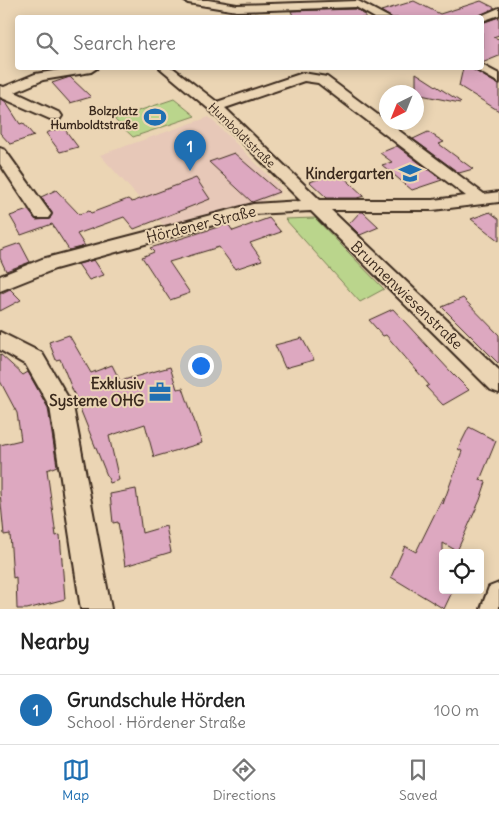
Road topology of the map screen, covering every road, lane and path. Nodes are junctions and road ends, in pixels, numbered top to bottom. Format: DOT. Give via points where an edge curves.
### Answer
graph roads {
  1 [pos="188,0"];
  2 [pos="363,2"];
  3 [pos="499,12"];
  4 [pos="381,15"];
  5 [pos="484,17"];
  6 [pos="80,70"];
  7 [pos="169,70"];
  8 [pos="483,70"];
  9 [pos="499,79"];
  10 [pos="1,92"];
  11 [pos="215,107"];
  12 [pos="54,116"];
  13 [pos="0,153"];
  14 [pos="490,198"];
  15 [pos="315,205"];
  16 [pos="42,214"];
  17 [pos="0,284"];
  18 [pos="0,340"];
  19 [pos="499,384"];
  20 [pos="499,597"];
  21 [pos="96,609"];
  22 [pos="496,609"];
  1 -- 2 [label="street" via="237,8"];
  2 -- 4 [label="street"];
  3 -- 5 [label="street"];
  6 -- 10 [label="street" via="40,77"];
  7 -- 11 [label="street, Humboldtstraße"];
  8 -- 9 [label="street"];
  10 -- 12 [label="street"];
  11 -- 14 [label="street" via="303,77 322,80"];
  11 -- 15 [label="street, Humboldtstraße"];
  13 -- 16 [label="street"];
  14 -- 15 [label="street, Hördener Straße" via="433,205"];
  15 -- 17 [label="street, Hördener Straße" via="254,209 49,264"];
  15 -- 19 [label="street, Brunnenwiesenstraße"];
  18 -- 21 [label="street" via="34,359 61,406"];
  20 -- 22 [label="street"];
}
